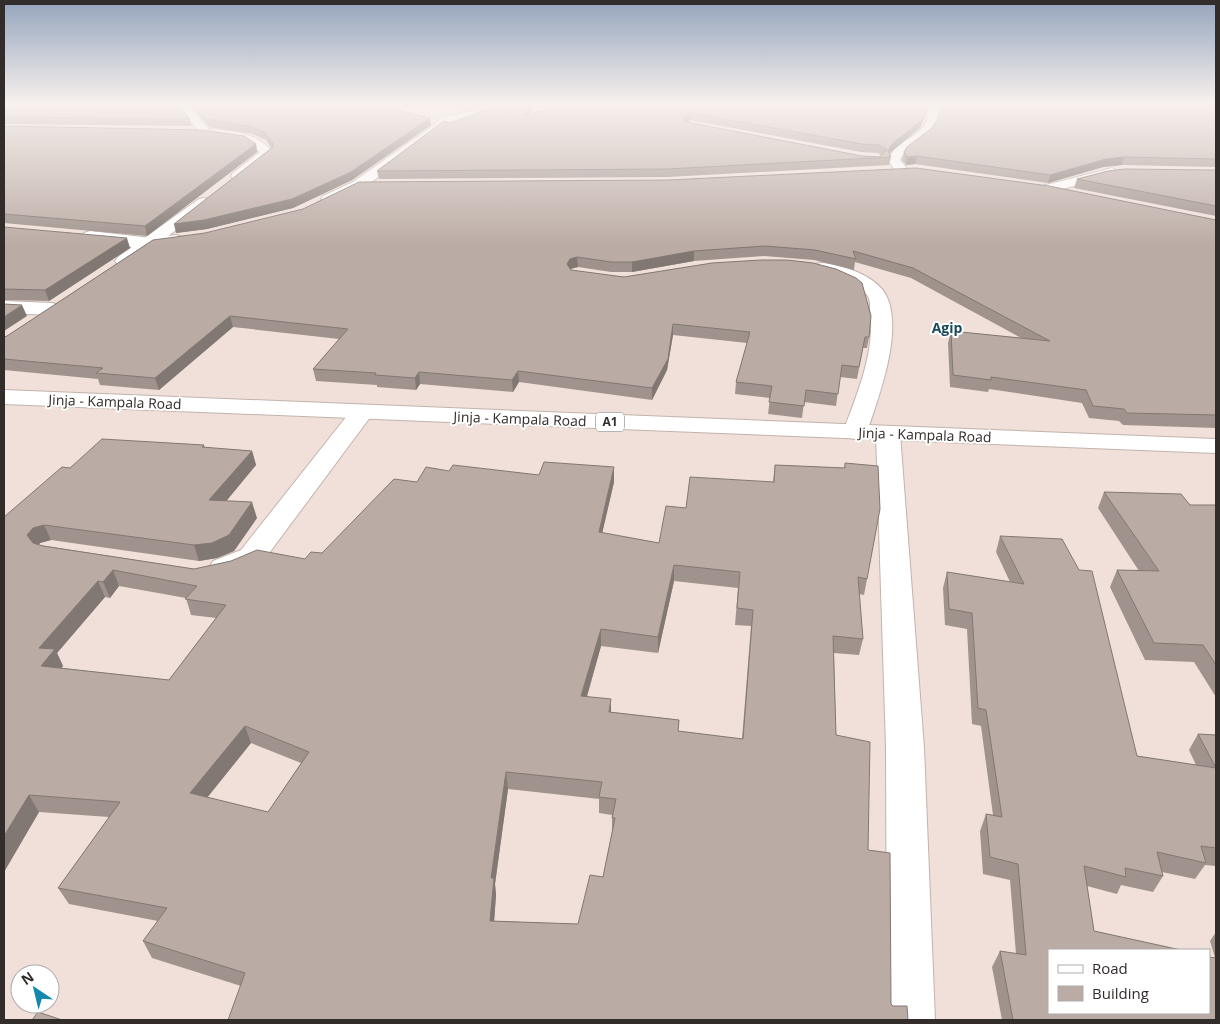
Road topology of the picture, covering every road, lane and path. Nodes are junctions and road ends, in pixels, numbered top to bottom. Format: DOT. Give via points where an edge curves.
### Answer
graph roads {
  1 [pos="265,151"];
  2 [pos="405,151"];
  3 [pos="899,151"];
  4 [pos="878,159"];
  5 [pos="1122,171"];
  6 [pos="228,183"];
  7 [pos="358,185"];
  8 [pos="378,185"];
  9 [pos="1029,186"];
  10 [pos="1047,189"];
  11 [pos="212,195"];
  12 [pos="1075,195"];
  13 [pos="316,205"];
  14 [pos="73,235"];
  15 [pos="188,238"];
  16 [pos="151,242"];
  17 [pos="801,266"];
  18 [pos="110,270"];
  19 [pos="4,307"];
  20 [pos="36,320"];
  21 [pos="4,397"];
  22 [pos="362,412"];
  23 [pos="872,433"];
  24 [pos="1216,446"];
  25 [pos="199,573"];
  26 [pos="911,1020"];
  1 -- 6 [label="main road" via="267,154"];
  2 -- 7 [label="main road"];
  3 -- 4 [label="main road" via="900,168"];
  5 -- 10 [label="main road"];
  7 -- 8 [label="main road"];
  7 -- 13 [label="main road"];
  9 -- 10 [label="main road"];
  10 -- 12 [label="main road"];
  11 -- 16 [label="main road"];
  14 -- 16 [label="main road"];
  15 -- 16 [label="main road"];
  16 -- 18 [label="main road"];
  17 -- 23 [label="main road" via="833,269 861,280 878,297 883,328 872,384"];
  19 -- 20 [label="main road" via="57,306"];
  21 -- 22 [label="main road, Jinja - Kampala Road / A1"];
  22 -- 23 [label="main road, Jinja - Kampala Road / A1"];
  22 -- 25 [label="main road" via="251,557 225,568"];
  23 -- 24 [label="main road, Jinja - Kampala Road / A1"];
  23 -- 26 [label="main road" via="905,748"];
}
